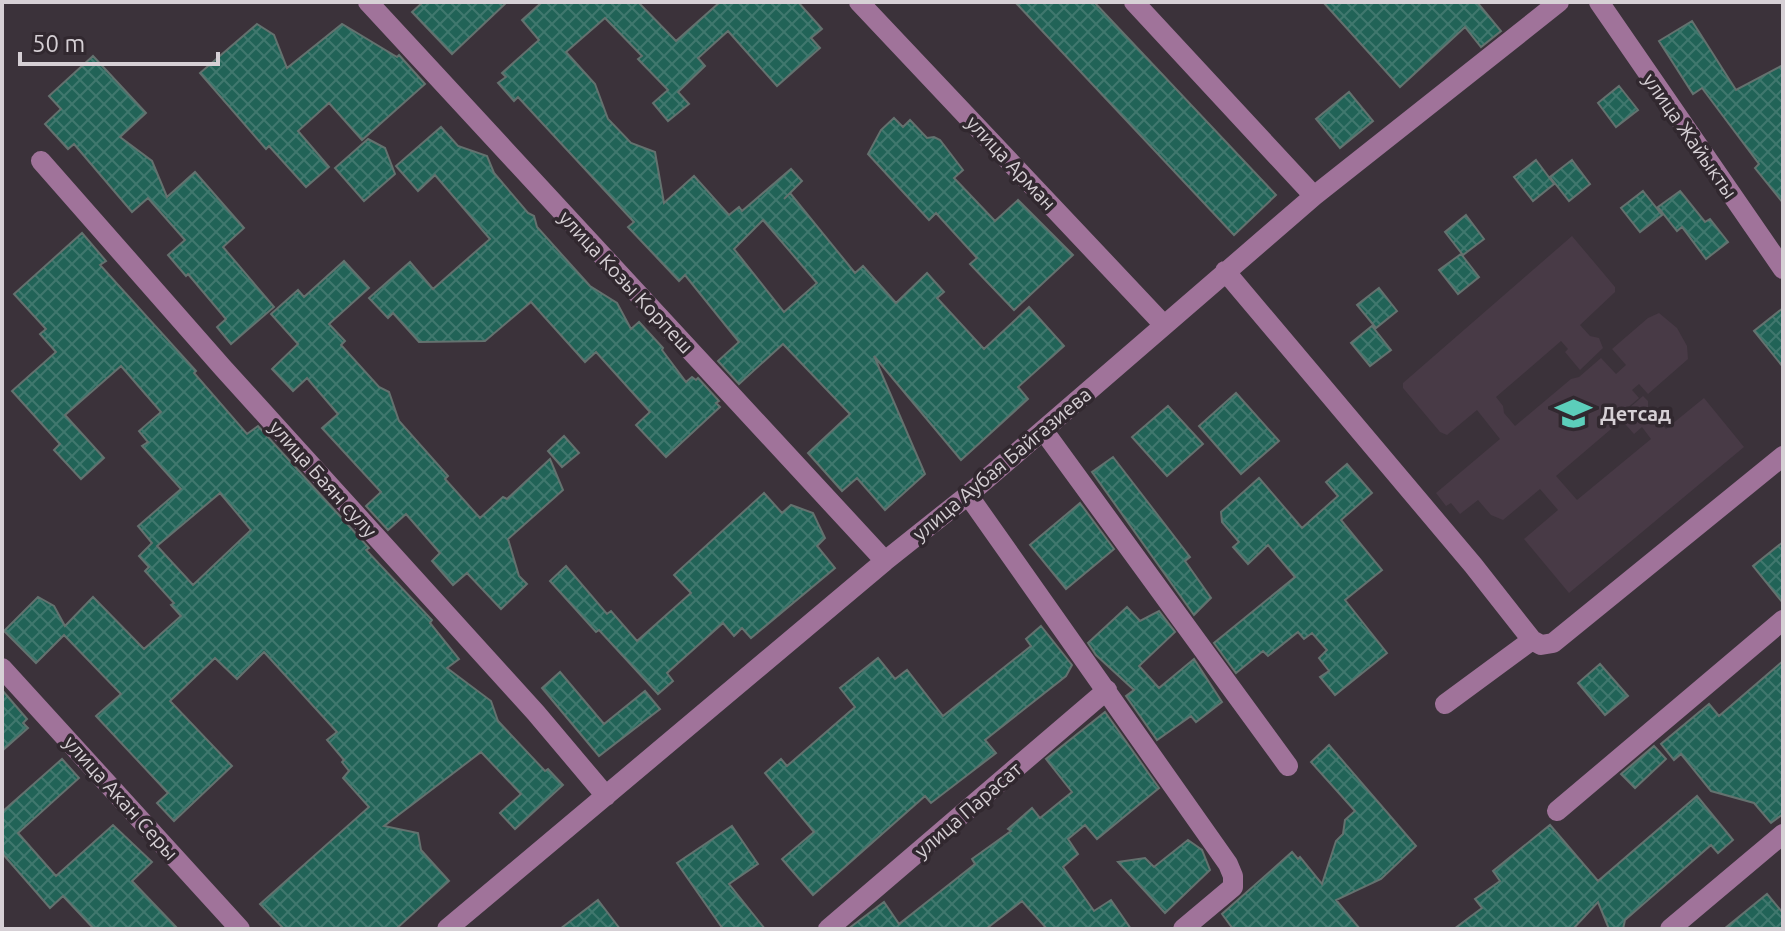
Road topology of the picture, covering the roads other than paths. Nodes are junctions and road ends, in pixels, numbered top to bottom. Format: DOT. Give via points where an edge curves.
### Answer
graph roads {
  1 [pos="368,2"];
  2 [pos="859,2"];
  3 [pos="1134,2"];
  4 [pos="1559,2"];
  5 [pos="1599,2"];
  6 [pos="41,161"];
  7 [pos="1314,196"];
  8 [pos="1783,269"];
  9 [pos="1225,271"];
  10 [pos="1163,324"];
  11 [pos="1043,430"];
  12 [pos="1783,456"];
  13 [pos="968,495"];
  14 [pos="885,561"];
  15 [pos="1783,620"];
  16 [pos="1532,640"];
  17 [pos="2,668"];
  18 [pos="1107,690"];
  19 [pos="1445,704"];
  20 [pos="1288,766"];
  21 [pos="606,796"];
  22 [pos="1557,811"];
  23 [pos="1783,834"];
  24 [pos="1694,922"];
  25 [pos="240,929"];
  26 [pos="447,929"];
  27 [pos="828,929"];
  28 [pos="1183,929"];
  29 [pos="1670,929"];
  1 -- 14 [label="street, улица Козы Корпеш"];
  2 -- 10 [label="street, улица Арман"];
  3 -- 7 [label="street"];
  4 -- 7 [label="street, улица Аубая Байгазиева"];
  5 -- 8 [label="street, улица Жайыкты"];
  6 -- 21 [label="street, улица Баян сулу"];
  7 -- 9 [label="street, улица Аубая Байгазиева"];
  9 -- 10 [label="street, улица Аубая Байгазиева"];
  9 -- 16 [label="street"];
  10 -- 11 [label="street, улица Аубая Байгазиева"];
  11 -- 13 [label="street, улица Аубая Байгазиева"];
  11 -- 20 [label="street"];
  12 -- 16 [label="street" via="1553,643"];
  13 -- 14 [label="street, улица Аубая Байгазиева"];
  13 -- 18 [label="street"];
  14 -- 21 [label="street, улица Аубая Байгазиева"];
  15 -- 22 [label="street"];
  16 -- 19 [label="street"];
  17 -- 25 [label="street, улица Акан Серы"];
  18 -- 27 [label="street, улица Парасат"];
  18 -- 28 [label="street" via="1233,876 1233,887"];
  21 -- 26 [label="street, улица Аубая Байгазиева"];
  23 -- 24 [label="street"];
  24 -- 29 [label="street"];
}
